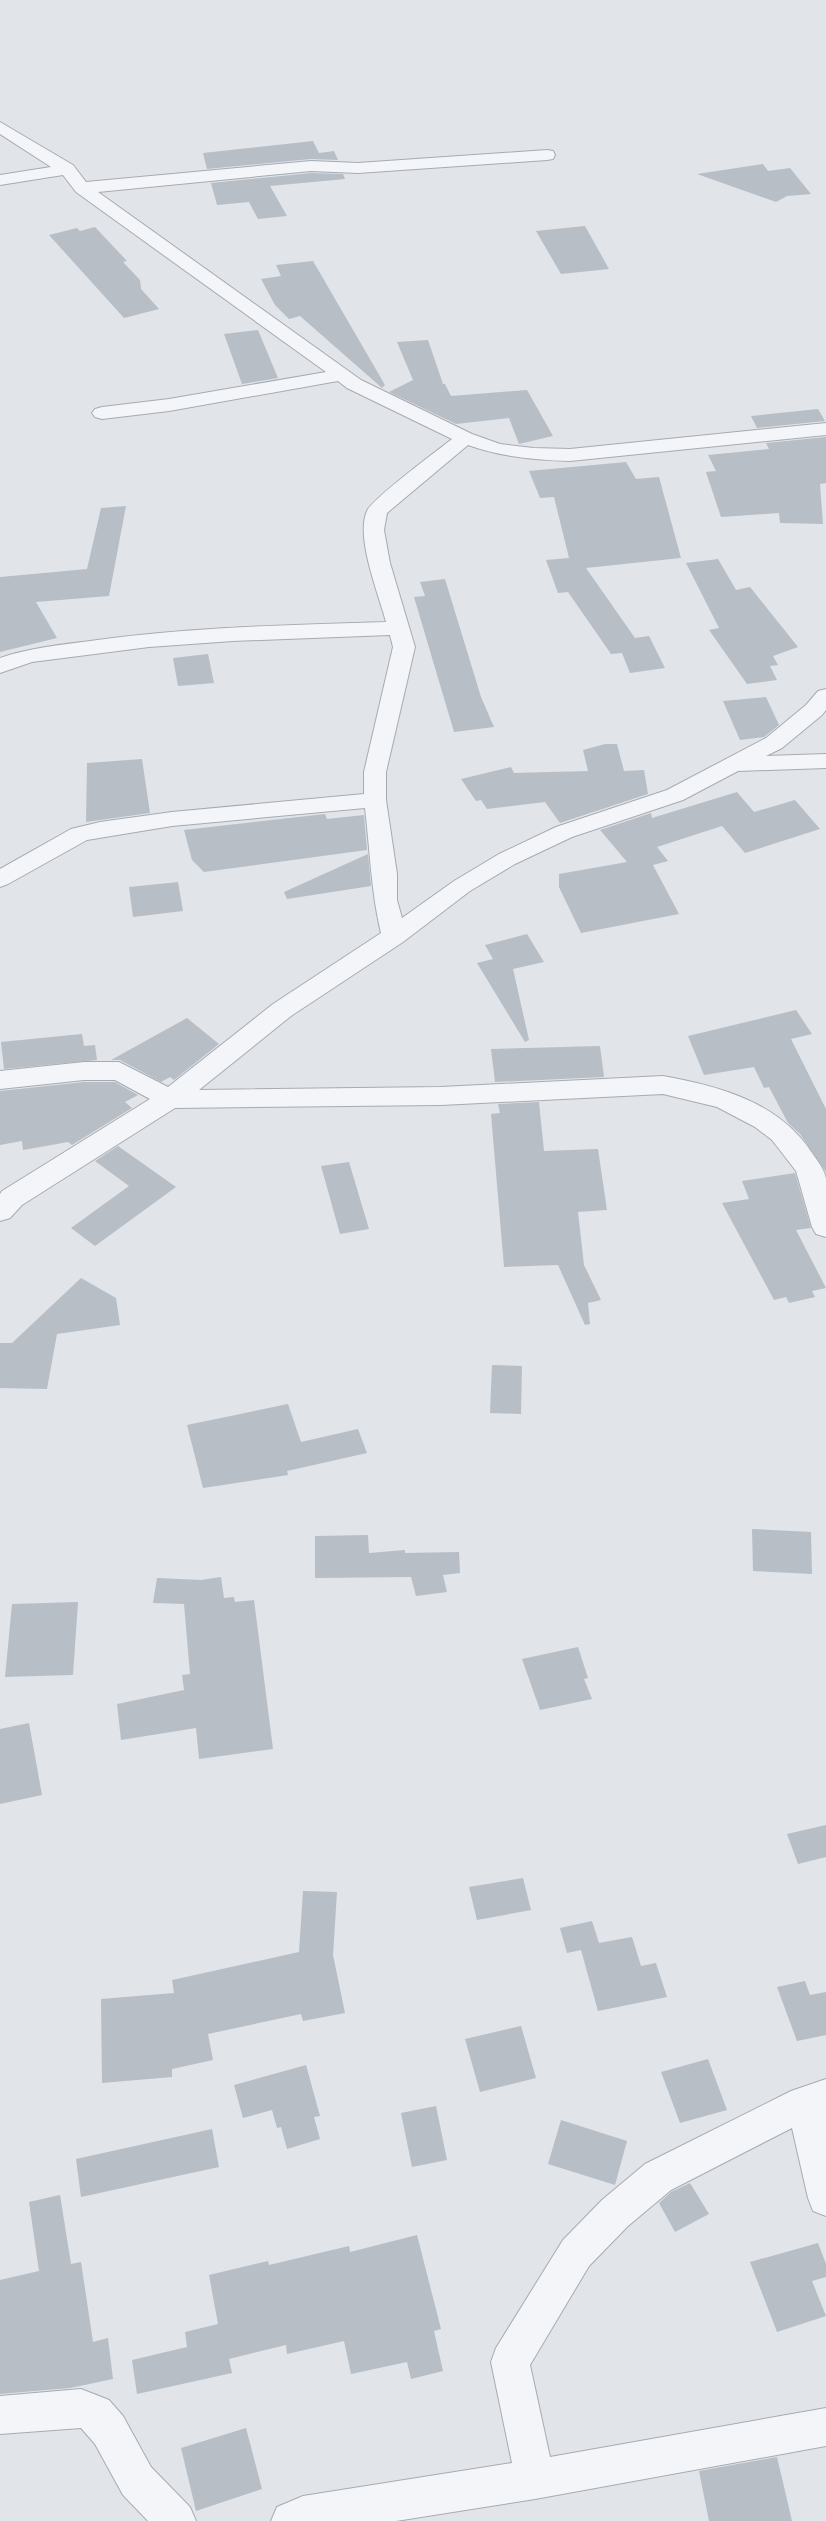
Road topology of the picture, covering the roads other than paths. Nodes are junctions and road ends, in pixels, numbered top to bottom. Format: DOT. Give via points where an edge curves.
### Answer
graph roads {
  1 [pos="0,127"];
  2 [pos="547,155"];
  3 [pos="67,170"];
  4 [pos="0,180"];
  5 [pos="82,188"];
  6 [pos="340,374"];
  7 [pos="102,413"];
  8 [pos="826,429"];
  9 [pos="465,438"];
  10 [pos="400,628"];
  11 [pos="0,666"];
  12 [pos="826,696"];
  13 [pos="826,761"];
  14 [pos="732,764"];
  15 [pos="375,800"];
  16 [pos="0,879"];
  17 [pos="394,936"];
  18 [pos="0,1080"];
  19 [pos="170,1099"];
  20 [pos="0,1211"];
  21 [pos="826,1227"];
  22 [pos="815,2100"];
  23 [pos="826,2198"];
  24 [pos="0,2415"];
  25 [pos="826,2427"];
  26 [pos="535,2479"];
  27 [pos="176,2521"];
  28 [pos="291,2521"];
  1 -- 3 [label="street"];
  2 -- 5 [label="street" via="358,168 311,166"];
  3 -- 4 [label="street"];
  3 -- 5 [label="street"];
  5 -- 6 [label="street"];
  6 -- 7 [label="street" via="169,405"];
  6 -- 9 [label="street" via="354,384"];
  8 -- 9 [label="street" via="570,454 497,449"];
  9 -- 10 [label="street" via="377,511 374,530 380,563"];
  10 -- 11 [label="street" via="148,641 69,650"];
  10 -- 15 [label="street" via="403,657 375,772"];
  12 -- 14 [label="street" via="774,743"];
  13 -- 14 [label="street"];
  14 -- 17 [label="street" via="675,795 564,832 507,859 462,886"];
  15 -- 16 [label="street" via="100,829 79,834"];
  15 -- 17 [label="street" via="385,874 385,900"];
  17 -- 19 [label="street" via="282,1010"];
  18 -- 19 [label="street" via="119,1071"];
  19 -- 20 [label="street" via="12,1198"];
  19 -- 21 [label="street" via="441,1096 663,1085 696,1090 743,1107 768,1121 790,1142 808,1169"];
  22 -- 23 [label="street"];
  22 -- 26 [label="street" via="658,2177 615,2212 576,2253 510,2362"];
  24 -- 27 [label="street" via="81,2408 95,2414 109,2430 137,2481"];
  25 -- 26 [label="street"];
  26 -- 28 [label="street" via="303,2516"];
}
